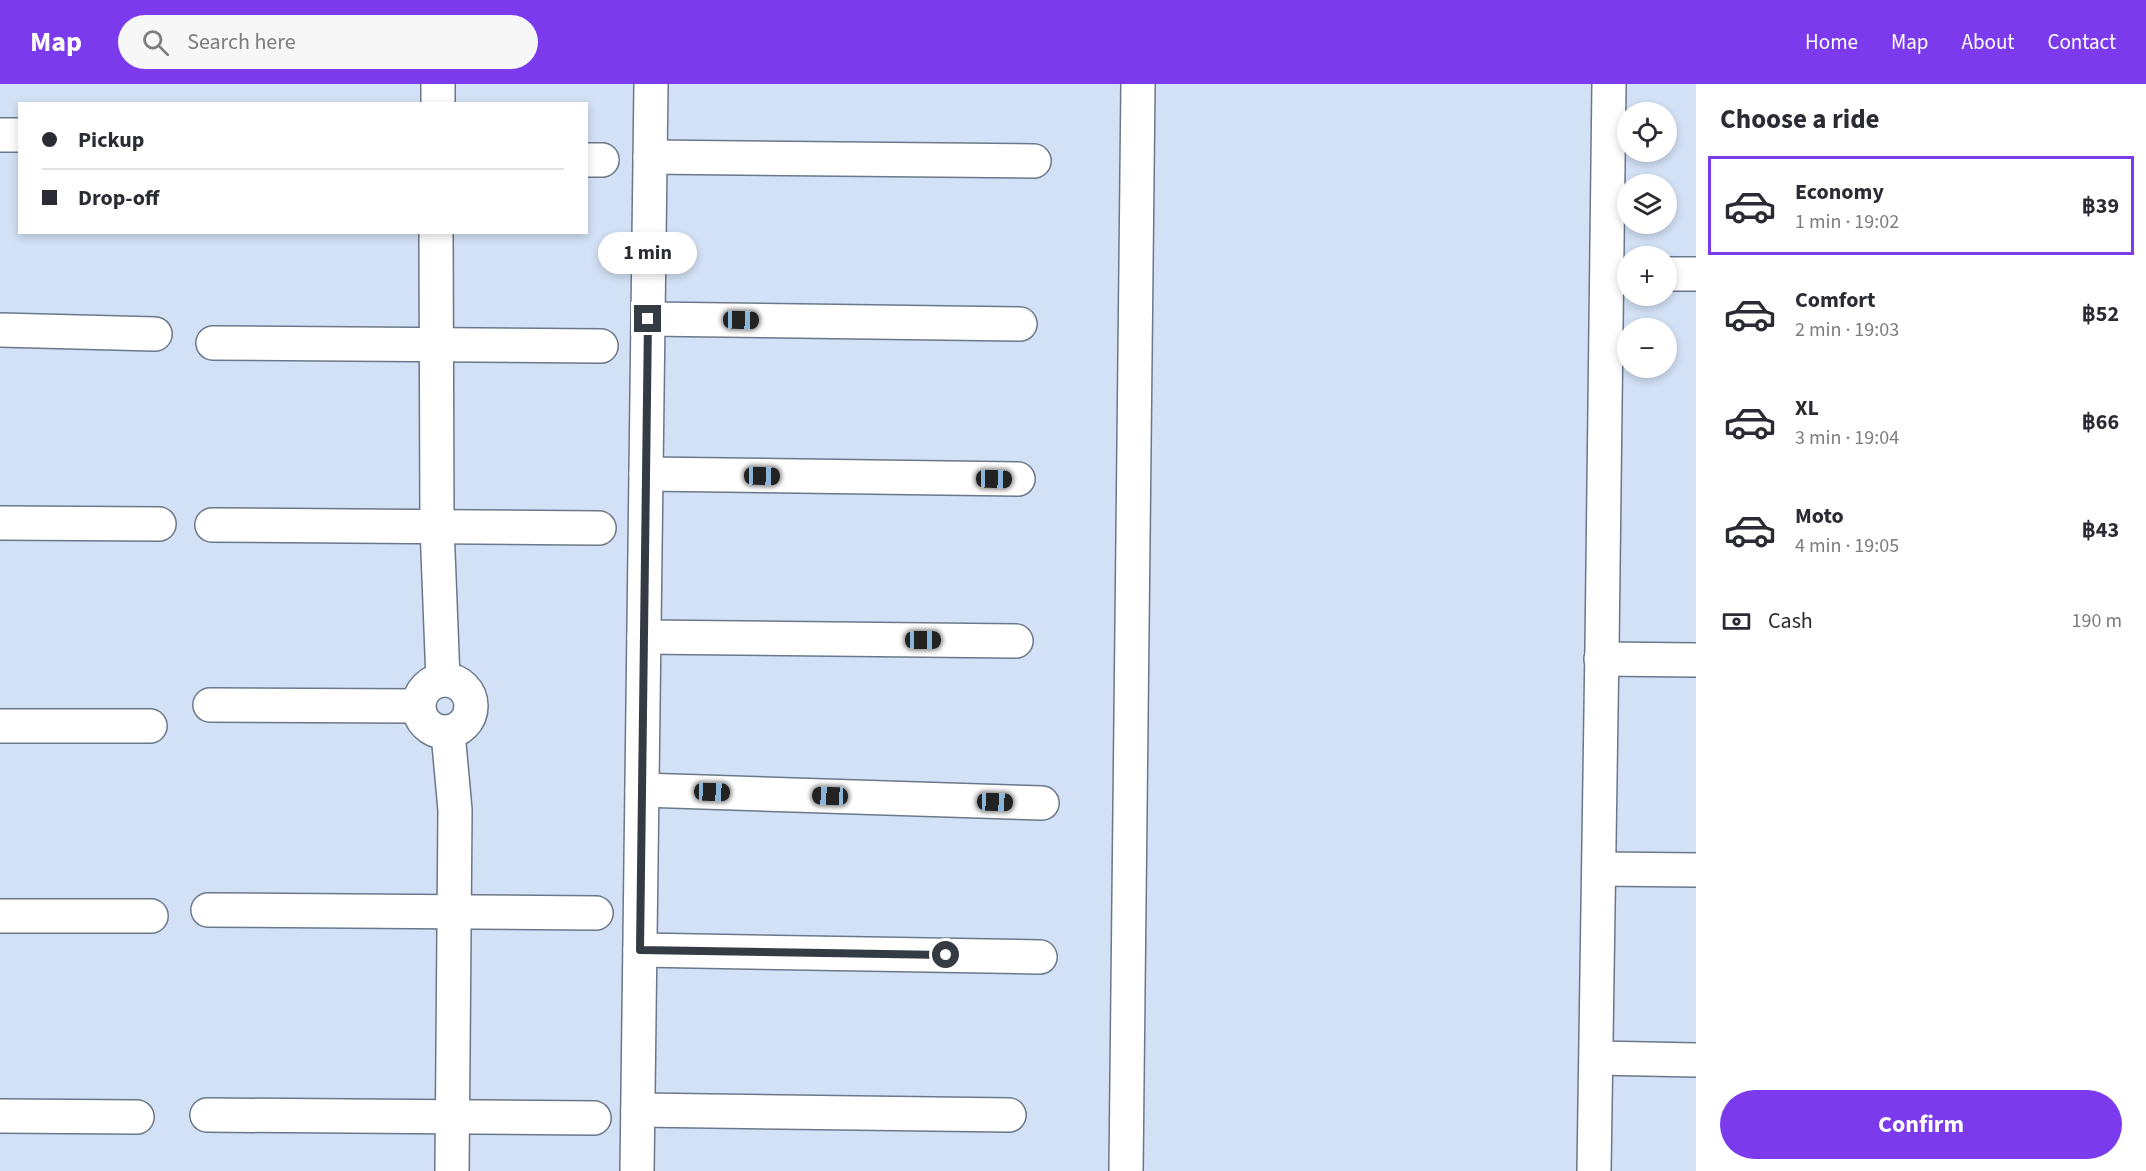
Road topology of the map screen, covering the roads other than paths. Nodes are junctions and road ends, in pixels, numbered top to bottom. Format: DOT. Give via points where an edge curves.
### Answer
graph roads {
  1 [pos="438,84"];
  2 [pos="651,84"];
  3 [pos="1138,84"];
  4 [pos="1609,84"];
  5 [pos="438,102"];
  6 [pos="0,135"];
  7 [pos="18,135"];
  8 [pos="650,157"];
  9 [pos="1034,161"];
  10 [pos="436,234"];
  11 [pos="1617,273"];
  12 [pos="1677,274"];
  13 [pos="1696,274"];
  14 [pos="648,319"];
  15 [pos="1020,324"];
  16 [pos="0,330"];
  17 [pos="155,334"];
  18 [pos="213,343"];
  19 [pos="435,345"];
  20 [pos="601,346"];
  21 [pos="646,474"];
  22 [pos="1018,479"];
  23 [pos="0,523"];
  24 [pos="159,524"];
  25 [pos="212,525"];
  26 [pos="437,526"];
  27 [pos="599,528"];
  28 [pos="644,637"];
  29 [pos="1016,641"];
  30 [pos="1601,659"];
  31 [pos="1696,660"];
  32 [pos="443,680"];
  33 [pos="210,705"];
  34 [pos="418,706"];
  35 [pos="0,726"];
  36 [pos="150,726"];
  37 [pos="448,733"];
  38 [pos="642,790"];
  39 [pos="1042,803"];
  40 [pos="1601,869"];
  41 [pos="1696,870"];
  42 [pos="208,910"];
  43 [pos="455,911"];
  44 [pos="596,913"];
  45 [pos="0,916"];
  46 [pos="151,916"];
  47 [pos="640,950"];
  48 [pos="1040,957"];
  49 [pos="1596,1058"];
  50 [pos="1696,1060"];
  51 [pos="638,1110"];
  52 [pos="207,1115"];
  53 [pos="1010,1115"];
  54 [pos="0,1116"];
  55 [pos="137,1117"];
  56 [pos="453,1117"];
  57 [pos="594,1118"];
  58 [pos="452,1171"];
  59 [pos="637,1171"];
  60 [pos="1126,1171"];
  61 [pos="1594,1171"];
  1 -- 5 [label="street"];
  2 -- 8 [label="street"];
  3 -- 60 [label="street"];
  4 -- 11 [label="street"];
  6 -- 7 [label="street"];
  8 -- 9 [label="street"];
  8 -- 14 [label="street"];
  10 -- 19 [label="street"];
  11 -- 30 [label="street"];
  12 -- 13 [label="street"];
  14 -- 15 [label="street"];
  14 -- 21 [label="street"];
  16 -- 17 [label="street"];
  18 -- 19 [label="street"];
  19 -- 20 [label="street"];
  19 -- 26 [label="street"];
  21 -- 22 [label="street"];
  21 -- 28 [label="street"];
  23 -- 24 [label="street"];
  25 -- 26 [label="street"];
  26 -- 27 [label="street"];
  26 -- 32 [label="street"];
  28 -- 29 [label="street"];
  28 -- 38 [label="street"];
  30 -- 31 [label="street"];
  30 -- 40 [label="street"];
  32 -- 34 [label="street" via="431,683"];
  32 -- 37 [label="street" via="457,682 467,691 471,704 469,717"];
  33 -- 34 [label="street"];
  34 -- 37 [label="street" via="427,725"];
  35 -- 36 [label="street"];
  37 -- 43 [label="street" via="455,810"];
  38 -- 39 [label="street"];
  38 -- 47 [label="street"];
  40 -- 41 [label="street"];
  40 -- 49 [label="street"];
  42 -- 43 [label="street"];
  43 -- 44 [label="street"];
  43 -- 56 [label="street"];
  45 -- 46 [label="street"];
  47 -- 48 [label="street"];
  47 -- 51 [label="street"];
  49 -- 50 [label="street"];
  49 -- 61 [label="street"];
  51 -- 53 [label="street"];
  51 -- 59 [label="street"];
  52 -- 56 [label="street"];
  54 -- 55 [label="street"];
  56 -- 57 [label="street"];
  56 -- 58 [label="street"];
}
